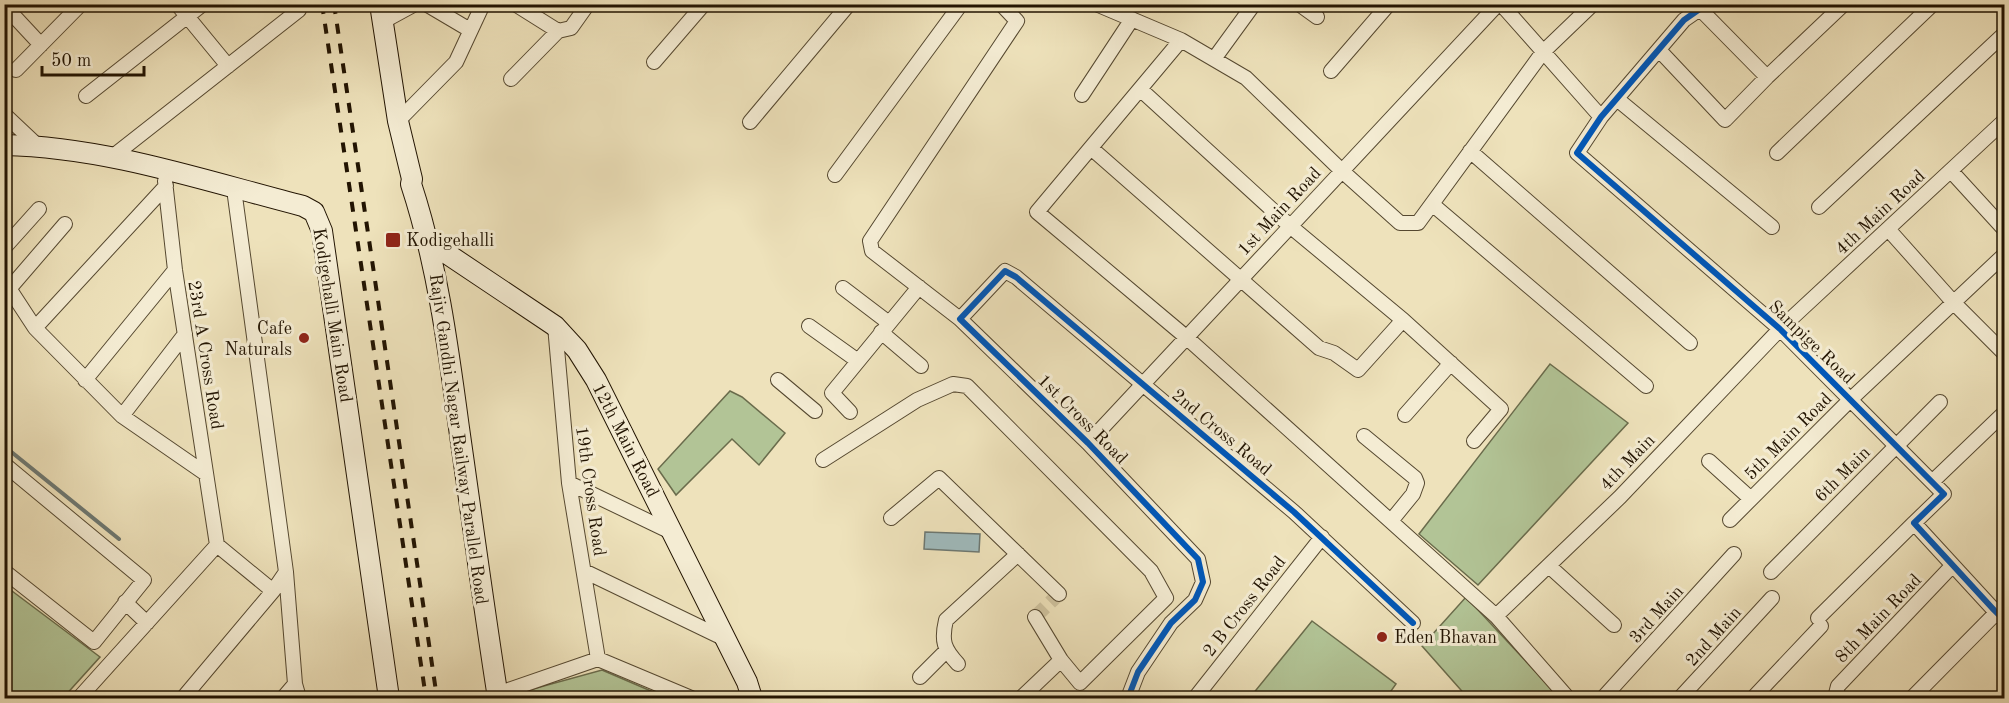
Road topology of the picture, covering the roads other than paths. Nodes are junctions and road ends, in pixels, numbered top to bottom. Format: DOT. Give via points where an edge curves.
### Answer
graph roads {
  1 [pos="81,4"];
  2 [pos="177,4"];
  3 [pos="203,4"];
  4 [pos="416,4"];
  5 [pos="426,4"];
  6 [pos="483,4"];
  7 [pos="515,4"];
  8 [pos="588,4"];
  9 [pos="704,4"];
  10 [pos="849,4"];
  11 [pos="962,4"];
  12 [pos="1001,4"];
  13 [pos="1096,4"];
  14 [pos="1254,4"];
  15 [pos="1299,4"];
  16 [pos="1389,4"];
  17 [pos="1499,4"];
  18 [pos="1593,4"];
  19 [pos="1844,4"];
  20 [pos="1933,4"];
  21 [pos="1701,6"];
  22 [pos="299,10"];
  23 [pos="381,13"];
  24 [pos="14,16"];
  25 [pos="187,17"];
  26 [pos="1317,17"];
  27 [pos="1132,19"];
  28 [pos="470,30"];
  29 [pos="558,31"];
  30 [pos="2004,34"];
  31 [pos="1181,40"];
  32 [pos="41,45"];
  33 [pos="1659,50"];
  34 [pos="1543,52"];
  35 [pos="1214,59"];
  36 [pos="654,62"];
  37 [pos="228,66"];
  38 [pos="16,70"];
  39 [pos="1331,71"];
  40 [pos="1767,77"];
  41 [pos="511,79"];
  42 [pos="1140,89"];
  43 [pos="1082,95"];
  44 [pos="86,96"];
  45 [pos="1617,99"];
  46 [pos="4,114"];
  47 [pos="1601,117"];
  48 [pos="398,121"];
  49 [pos="750,122"];
  50 [pos="2003,124"];
  51 [pos="4,145"];
  52 [pos="38,146"];
  53 [pos="1091,148"];
  54 [pos="1470,151"];
  55 [pos="1777,153"];
  56 [pos="112,157"];
  57 [pos="1342,171"];
  58 [pos="1951,171"];
  59 [pos="835,175"];
  60 [pos="164,178"];
  61 [pos="234,189"];
  62 [pos="1432,204"];
  63 [pos="1819,207"];
  64 [pos="39,209"];
  65 [pos="65,224"];
  66 [pos="1290,226"];
  67 [pos="1772,227"];
  68 [pos="2004,228"];
  69 [pos="1888,229"];
  70 [pos="428,241"];
  71 [pos="4,248"];
  72 [pos="2004,255"];
  73 [pos="175,270"];
  74 [pos="1240,280"];
  75 [pos="7,285"];
  76 [pos="919,286"];
  77 [pos="843,288"];
  78 [pos="1954,303"];
  79 [pos="960,320"];
  80 [pos="1403,320"];
  81 [pos="555,326"];
  82 [pos="809,326"];
  83 [pos="35,328"];
  84 [pos="885,328"];
  85 [pos="1780,329"];
  86 [pos="185,334"];
  87 [pos="1186,337"];
  88 [pos="1690,343"];
  89 [pos="2004,353"];
  90 [pos="858,361"];
  91 [pos="1451,363"];
  92 [pos="921,366"];
  93 [pos="85,380"];
  94 [pos="778,380"];
  95 [pos="1142,384"];
  96 [pos="1646,386"];
  97 [pos="1850,400"];
  98 [pos="1940,402"];
  99 [pos="815,411"];
  100 [pos="850,412"];
  101 [pos="2004,413"];
  102 [pos="1405,415"];
  103 [pos="122,416"];
  104 [pos="1364,436"];
  105 [pos="1474,441"];
  106 [pos="1088,443"];
  107 [pos="1896,445"];
  108 [pos="823,460"];
  109 [pos="1709,461"];
  110 [pos="4,464"];
  111 [pos="207,474"];
  112 [pos="1932,482"];
  113 [pos="569,483"];
  114 [pos="1751,499"];
  115 [pos="891,518"];
  116 [pos="1730,520"];
  117 [pos="1391,521"];
  118 [pos="1914,523"];
  119 [pos="673,533"];
  120 [pos="1322,537"];
  121 [pos="217,545"];
  122 [pos="1018,554"];
  123 [pos="1734,554"];
  124 [pos="1549,566"];
  125 [pos="1952,566"];
  126 [pos="4,571"];
  127 [pos="584,571"];
  128 [pos="286,572"];
  129 [pos="1771,572"];
  130 [pos="273,591"];
  131 [pos="1059,594"];
  132 [pos="1772,598"];
  133 [pos="125,602"];
  134 [pos="2002,613"];
  135 [pos="1496,616"];
  136 [pos="1035,617"];
  137 [pos="147,623"];
  138 [pos="1413,623"];
  139 [pos="1614,625"];
  140 [pos="725,639"];
  141 [pos="946,651"];
  142 [pos="598,659"];
  143 [pos="1061,660"];
  144 [pos="958,664"];
  145 [pos="920,677"];
  146 [pos="295,684"];
  147 [pos="2004,695"];
  148 [pos="497,696"];
  149 [pos="1199,697"];
  150 [pos="79,699"];
  151 [pos="183,699"];
  152 [pos="283,699"];
  153 [pos="299,699"];
  154 [pos="389,699"];
  155 [pos="691,699"];
  156 [pos="752,699"];
  157 [pos="1021,699"];
  158 [pos="1128,699"];
  159 [pos="1568,699"];
  160 [pos="1604,699"];
  161 [pos="1680,699"];
  162 [pos="1753,699"];
  163 [pos="1835,699"];
  164 [pos="1912,699"];
  165 [pos="2001,699"];
  1 -- 32 [label="street"];
  2 -- 25 [label="street"];
  3 -- 25 [label="street"];
  4 -- 23 [label="street"];
  5 -- 28 [label="street"];
  6 -- 28 [label="street"];
  7 -- 29 [label="street"];
  8 -- 29 [label="street" via="571,28"];
  9 -- 36 [label="street"];
  10 -- 49 [label="street"];
  11 -- 59 [label="street"];
  12 -- 76 [label="street, 1st Cross Road" via="1017,21 870,241 872,251"];
  13 -- 27 [label="street"];
  14 -- 35 [label="street"];
  15 -- 26 [label="street"];
  16 -- 39 [label="street"];
  17 -- 34 [label="street"];
  17 -- 57 [label="street, 1st Main Road"];
  18 -- 34 [label="street"];
  19 -- 40 [label="street"];
  20 -- 55 [label="street"];
  21 -- 33 [label="street"];
  21 -- 40 [label="street"];
  22 -- 37 [label="street"];
  23 -- 48 [label="street, Rajiv Gandhi Nagar Railway Parallel Road"];
  24 -- 32 [label="street"];
  25 -- 37 [label="street"];
  25 -- 44 [label="street"];
  27 -- 31 [label="street"];
  27 -- 43 [label="street"];
  28 -- 48 [label="street" via="456,62"];
  29 -- 41 [label="street"];
  30 -- 63 [label="street"];
  31 -- 35 [label="street"];
  31 -- 42 [label="street"];
  32 -- 38 [label="street"];
  33 -- 40 [label="street" via="1725,120"];
  33 -- 45 [label="street"];
  34 -- 47 [label="street"];
  34 -- 54 [label="street"];
  35 -- 57 [label="street" via="1246,78"];
  37 -- 56 [label="street"];
  42 -- 53 [label="street"];
  42 -- 66 [label="street"];
  45 -- 47 [label="street"];
  45 -- 67 [label="street"];
  46 -- 52 [label="street"];
  47 -- 85 [label="street, Sampige Road" via="1577,153"];
  48 -- 70 [label="street, Rajiv Gandhi Nagar Railway Parallel Road"];
  50 -- 58 [label="street, 4th Main Road"];
  51 -- 52 [label="street, Kodigehalli Main Road"];
  52 -- 56 [label="street, Kodigehalli Main Road"];
  53 -- 74 [label="street"];
  53 -- 87 [label="street" via="1037,212"];
  54 -- 62 [label="street"];
  54 -- 88 [label="street"];
  56 -- 60 [label="street, Kodigehalli Main Road"];
  57 -- 62 [label="street" via="1400,223 1418,223"];
  57 -- 66 [label="street, 1st Main Road"];
  58 -- 68 [label="street"];
  58 -- 69 [label="street, 4th Main Road"];
  60 -- 61 [label="street, Kodigehalli Main Road"];
  60 -- 73 [label="street, 23rd A Cross Road"];
  60 -- 83 [label="street"];
  61 -- 128 [label="street"];
  61 -- 154 [label="street, Kodigehalli Main Road" via="308,207 322,231"];
  62 -- 96 [label="street"];
  64 -- 71 [label="street"];
  65 -- 75 [label="street"];
  66 -- 74 [label="street, 1st Main Road"];
  66 -- 80 [label="street"];
  69 -- 78 [label="street"];
  69 -- 85 [label="street, 4th Main Road"];
  70 -- 81 [label="street, 12th Main Road"];
  70 -- 148 [label="street, Rajiv Gandhi Nagar Railway Parallel Road" via="448,348"];
  72 -- 78 [label="street, 5th Main Road"];
  73 -- 86 [label="street, 23rd A Cross Road"];
  73 -- 93 [label="street"];
  74 -- 80 [label="street" via="1319,348 1334,353 1358,370"];
  74 -- 87 [label="street, 1st Main Road"];
  75 -- 83 [label="street"];
  76 -- 79 [label="street, 1st Cross Road"];
  76 -- 84 [label="street"];
  77 -- 84 [label="street"];
  78 -- 89 [label="street"];
  78 -- 97 [label="street, 5th Main Road"];
  79 -- 95 [label="street, 2nd Cross Road" via="1005,271"];
  79 -- 106 [label="street, 1st Cross Road"];
  80 -- 91 [label="street"];
  81 -- 113 [label="street, 19th Cross Road"];
  81 -- 119 [label="street, 12th Main Road" via="577,350 596,380"];
  82 -- 90 [label="street"];
  83 -- 93 [label="street"];
  84 -- 90 [label="street"];
  84 -- 92 [label="street"];
  85 -- 97 [label="street, Sampige Road"];
  85 -- 124 [label="street, 4th Main"];
  86 -- 103 [label="street"];
  86 -- 111 [label="street, 23rd A Cross Road"];
  87 -- 95 [label="street, 1st Main Road"];
  87 -- 117 [label="street"];
  90 -- 100 [label="street" via="832,393"];
  91 -- 102 [label="street"];
  91 -- 105 [label="street" via="1501,409"];
  93 -- 103 [label="street"];
  94 -- 99 [label="street"];
  95 -- 106 [label="street, 1st Main Road"];
  95 -- 120 [label="street, 2nd Cross Road"];
  97 -- 107 [label="street, Sampige Road"];
  97 -- 114 [label="street, 5th Main Road"];
  98 -- 107 [label="street, 6th Main"];
  101 -- 112 [label="street"];
  103 -- 111 [label="street"];
  104 -- 117 [label="street" via="1417,483"];
  106 -- 158 [label="street, 1st Cross Road" via="1198,559 1203,582 1195,600 1172,623 1144,662"];
  107 -- 112 [label="street, Sampige Road"];
  107 -- 129 [label="street, 6th Main"];
  108 -- 143 [label="street" via="917,400 953,384 967,386 1151,571 1166,598 1080,683"];
  109 -- 114 [label="street"];
  110 -- 133 [label="street" via="144,580"];
  111 -- 121 [label="street, 23rd A Cross Road"];
  112 -- 118 [label="street" via="1944,494"];
  113 -- 119 [label="street"];
  113 -- 127 [label="street, 19th Cross Road"];
  114 -- 116 [label="street, 5th Main Road"];
  115 -- 122 [label="street" via="939,478"];
  117 -- 135 [label="street"];
  118 -- 125 [label="street"];
  118 -- 162 [label="street" via="1819,622"];
  119 -- 140 [label="street, 12th Main Road"];
  120 -- 138 [label="street, 2nd Cross Road"];
  120 -- 149 [label="street, 2 B Cross Road"];
  121 -- 130 [label="street"];
  121 -- 137 [label="street"];
  122 -- 131 [label="street"];
  122 -- 141 [label="street" via="946,620"];
  123 -- 160 [label="street, 3rd Main"];
  124 -- 135 [label="street, 4th Main"];
  124 -- 139 [label="street"];
  125 -- 134 [label="street"];
  125 -- 163 [label="street, 8th Main Road" via="1838,686"];
  126 -- 133 [label="street" via="94,642"];
  127 -- 140 [label="street"];
  127 -- 142 [label="street, 19th Cross Road"];
  128 -- 130 [label="street"];
  128 -- 146 [label="street"];
  130 -- 151 [label="street"];
  132 -- 161 [label="street, 2nd Main"];
  133 -- 137 [label="street"];
  134 -- 164 [label="street"];
  135 -- 159 [label="street"];
  136 -- 143 [label="street"];
  137 -- 150 [label="street"];
  140 -- 156 [label="street, 12th Main Road"];
  141 -- 144 [label="street"];
  141 -- 145 [label="street"];
  142 -- 148 [label="street"];
  142 -- 155 [label="street"];
  143 -- 157 [label="street"];
  146 -- 152 [label="street"];
  146 -- 153 [label="street"];
  147 -- 165 [label="street"];
}
